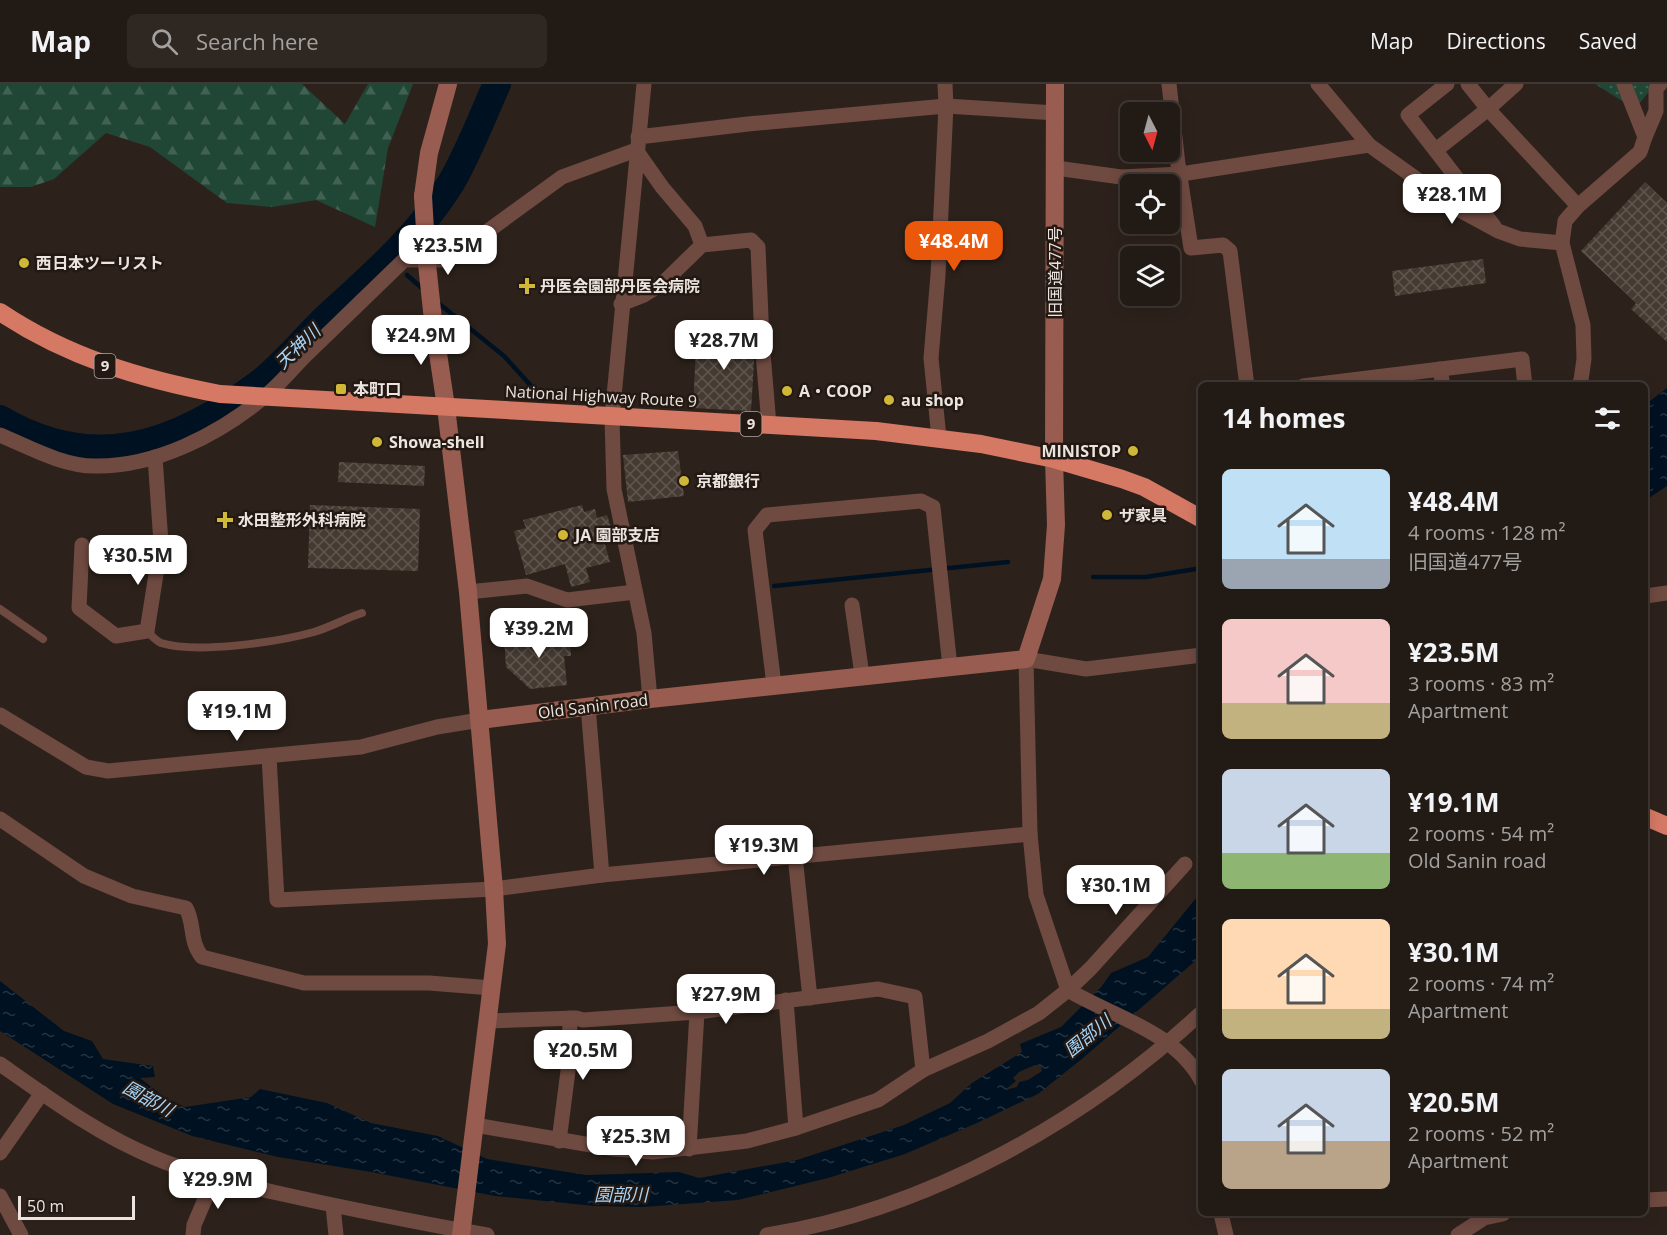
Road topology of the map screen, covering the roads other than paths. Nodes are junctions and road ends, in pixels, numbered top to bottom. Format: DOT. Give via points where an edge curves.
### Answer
graph roads {
  1 [pos="448,84"];
  2 [pos="644,84"];
  3 [pos="945,84"];
  4 [pos="1055,84"];
  5 [pos="1169,84"];
  6 [pos="1318,84"];
  7 [pos="1447,84"];
  8 [pos="1468,84"];
  9 [pos="1516,84"];
  10 [pos="1624,84"];
  11 [pos="1660,84"];
  12 [pos="946,106"];
  13 [pos="1488,109"];
  14 [pos="1056,113"];
  15 [pos="1645,137"];
  16 [pos="637,144"];
  17 [pos="1368,145"];
  18 [pos="1436,150"];
  19 [pos="1056,168"];
  20 [pos="1181,174"];
  21 [pos="1578,206"];
  22 [pos="1498,231"];
  23 [pos="1562,243"];
  24 [pos="702,245"];
  25 [pos="621,304"];
  26 [pos="0,312"];
  27 [pos="1440,369"];
  28 [pos="1246,382"];
  29 [pos="1337,382"];
  30 [pos="1442,382"];
  31 [pos="1525,382"];
  32 [pos="1580,382"];
  33 [pos="260,397"];
  34 [pos="446,407"];
  35 [pos="612,417"];
  36 [pos="769,425"];
  37 [pos="0,435"];
  38 [pos="939,438"];
  39 [pos="155,457"];
  40 [pos="1054,459"];
  41 [pos="1198,517"];
  42 [pos="82,545"];
  43 [pos="468,592"];
  44 [pos="635,592"];
  45 [pos="1667,593"];
  46 [pos="1648,596"];
  47 [pos="852,605"];
  48 [pos="0,609"];
  49 [pos="362,613"];
  50 [pos="147,631"];
  51 [pos="43,639"];
  52 [pos="1198,655"];
  53 [pos="1026,658"];
  54 [pos="950,666"];
  55 [pos="862,675"];
  56 [pos="774,685"];
  57 [pos="650,699"];
  58 [pos="588,706"];
  59 [pos="0,715"];
  60 [pos="480,720"];
  61 [pos="269,756"];
  62 [pos="1648,818"];
  63 [pos="0,819"];
  64 [pos="1667,826"];
  65 [pos="1030,834"];
  66 [pos="795,856"];
  67 [pos="1185,864"];
  68 [pos="602,875"];
  69 [pos="494,889"];
  70 [pos="492,988"];
  71 [pos="1074,993"];
  72 [pos="810,998"];
  73 [pos="786,1000"];
  74 [pos="697,1012"];
  75 [pos="1198,1015"];
  76 [pos="570,1018"];
  77 [pos="489,1021"];
  78 [pos="1164,1040"];
  79 [pos="0,1064"];
  80 [pos="922,1070"];
  81 [pos="1198,1074"];
  82 [pos="42,1093"];
  83 [pos="796,1128"];
  84 [pos="474,1130"];
  85 [pos="559,1141"];
  86 [pos="689,1149"];
  87 [pos="0,1153"];
  88 [pos="214,1178"];
  89 [pos="0,1196"];
  90 [pos="1667,1199"];
  91 [pos="1648,1200"];
  92 [pos="333,1206"];
  93 [pos="1221,1216"];
  94 [pos="1494,1216"];
  95 [pos="462,1229"];
  96 [pos="21,1235"];
  97 [pos="193,1235"];
  98 [pos="336,1235"];
  99 [pos="487,1235"];
  100 [pos="767,1235"];
  101 [pos="1226,1235"];
  102 [pos="1458,1235"];
  1 -- 34 [label="street, bridge" via="429,153 423,196 433,320"];
  2 -- 16 [label="street"];
  3 -- 12 [label="street"];
  4 -- 14 [label="street, 旧国道477号"];
  5 -- 20 [label="street"];
  6 -- 17 [label="street"];
  7 -- 18 [label="street" via="1408,115"];
  8 -- 13 [label="street"];
  9 -- 13 [label="street"];
  10 -- 15 [label="street"];
  11 -- 15 [label="street" via="1656,89 1656,111"];
  12 -- 14 [label="street"];
  12 -- 16 [label="street" via="748,124"];
  12 -- 38 [label="street" via="931,358"];
  13 -- 18 [label="street"];
  13 -- 21 [label="street"];
  14 -- 19 [label="street, 旧国道477号"];
  15 -- 21 [label="street" via="1640,152"];
  16 -- 24 [label="street" via="662,187 695,226"];
  16 -- 25 [label="street"];
  16 -- 33 [label="street" via="562,177 448,260 404,260"];
  17 -- 20 [label="street"];
  17 -- 22 [label="street" via="1462,212"];
  18 -- 22 [label="street"];
  19 -- 20 [label="street" via="1121,177"];
  19 -- 40 [label="street, 旧国道477号"];
  20 -- 28 [label="street" via="1191,248 1223,244 1230,251"];
  21 -- 23 [label="street" via="1565,221"];
  22 -- 23 [label="street" via="1520,239"];
  23 -- 32 [label="street" via="1583,325"];
  24 -- 25 [label="street" via="663,284"];
  24 -- 36 [label="street" via="751,240 758,247"];
  25 -- 35 [label="street"];
  26 -- 33 [label="highway, National Highway Route 9 / 9" via="65,350 110,368 220,394"];
  27 -- 29 [label="street"];
  27 -- 30 [label="street"];
  27 -- 31 [label="street" via="1522,359"];
  33 -- 34 [label="highway, National Highway Route 9 / 9"];
  33 -- 39 [label="street" via="200,441"];
  34 -- 35 [label="highway, National Highway Route 9 / 9"];
  34 -- 43 [label="street"];
  35 -- 36 [label="highway, National Highway Route 9 / 9"];
  35 -- 44 [label="street" via="614,489"];
  36 -- 38 [label="highway, National Highway Route 9 / 9"];
  37 -- 39 [label="street" via="64,461 93,466 125,465"];
  38 -- 40 [label="highway, National Highway Route 9 / 9"];
  39 -- 50 [label="street" via="161,543"];
  40 -- 41 [label="highway, National Highway Route 9 / 9" via="1144,487"];
  40 -- 53 [label="street, 旧国道477号" via="1056,525 1052,579"];
  42 -- 50 [label="street" via="79,608 116,636"];
  43 -- 44 [label="street" via="526,586 567,600"];
  43 -- 60 [label="street"];
  44 -- 57 [label="street" via="644,633"];
  45 -- 46 [label="street"];
  47 -- 55 [label="street"];
  48 -- 51 [label="lane"];
  49 -- 50 [label="lane" via="316,631 225,646 159,642"];
  52 -- 53 [label="street, Old Sanin road" via="1086,669"];
  53 -- 54 [label="street, Old Sanin road"];
  53 -- 65 [label="street"];
  54 -- 55 [label="street, Old Sanin road"];
  54 -- 56 [label="street" via="933,507 921,501 767,515 755,530"];
  55 -- 56 [label="street, Old Sanin road"];
  56 -- 57 [label="street, Old Sanin road"];
  57 -- 58 [label="street, Old Sanin road"];
  58 -- 60 [label="street, Old Sanin road"];
  58 -- 68 [label="street"];
  59 -- 61 [label="street, Old Sanin road" via="86,767 108,771"];
  60 -- 61 [label="street, Old Sanin road" via="361,747"];
  60 -- 69 [label="street"];
  61 -- 69 [label="street" via="277,900"];
  62 -- 64 [label="highway"];
  63 -- 70 [label="street" via="84,876 132,896 186,908 194,947 202,957 304,983 429,983"];
  65 -- 66 [label="street"];
  65 -- 71 [label="street" via="1036,895"];
  66 -- 68 [label="street"];
  66 -- 72 [label="street"];
  67 -- 71 [label="street" via="1091,968"];
  68 -- 69 [label="street"];
  69 -- 70 [label="street" via="497,944"];
  70 -- 77 [label="street"];
  71 -- 78 [label="street"];
  71 -- 80 [label="street" via="988,1041"];
  72 -- 73 [label="street"];
  72 -- 80 [label="street" via="878,989 915,997"];
  73 -- 74 [label="street"];
  73 -- 83 [label="street"];
  74 -- 76 [label="street"];
  74 -- 86 [label="street"];
  75 -- 78 [label="street"];
  76 -- 77 [label="street"];
  76 -- 85 [label="street" via="569,1063"];
  77 -- 84 [label="street"];
  78 -- 81 [label="street"];
  78 -- 100 [label="street" via="1095,1099 970,1170 834,1221"];
  79 -- 82 [label="street"];
  80 -- 83 [label="street" via="878,1100"];
  82 -- 87 [label="street"];
  82 -- 88 [label="street" via="109,1136"];
  83 -- 86 [label="street" via="747,1141"];
  84 -- 85 [label="street"];
  84 -- 95 [label="street"];
  85 -- 86 [label="street" via="643,1151"];
  88 -- 92 [label="street"];
  88 -- 97 [label="street"];
  89 -- 96 [label="street"];
  90 -- 91 [label="street"];
  92 -- 95 [label="street"];
  92 -- 98 [label="street"];
  93 -- 101 [label="street"];
  94 -- 102 [label="street"];
  95 -- 99 [label="street"];
}
